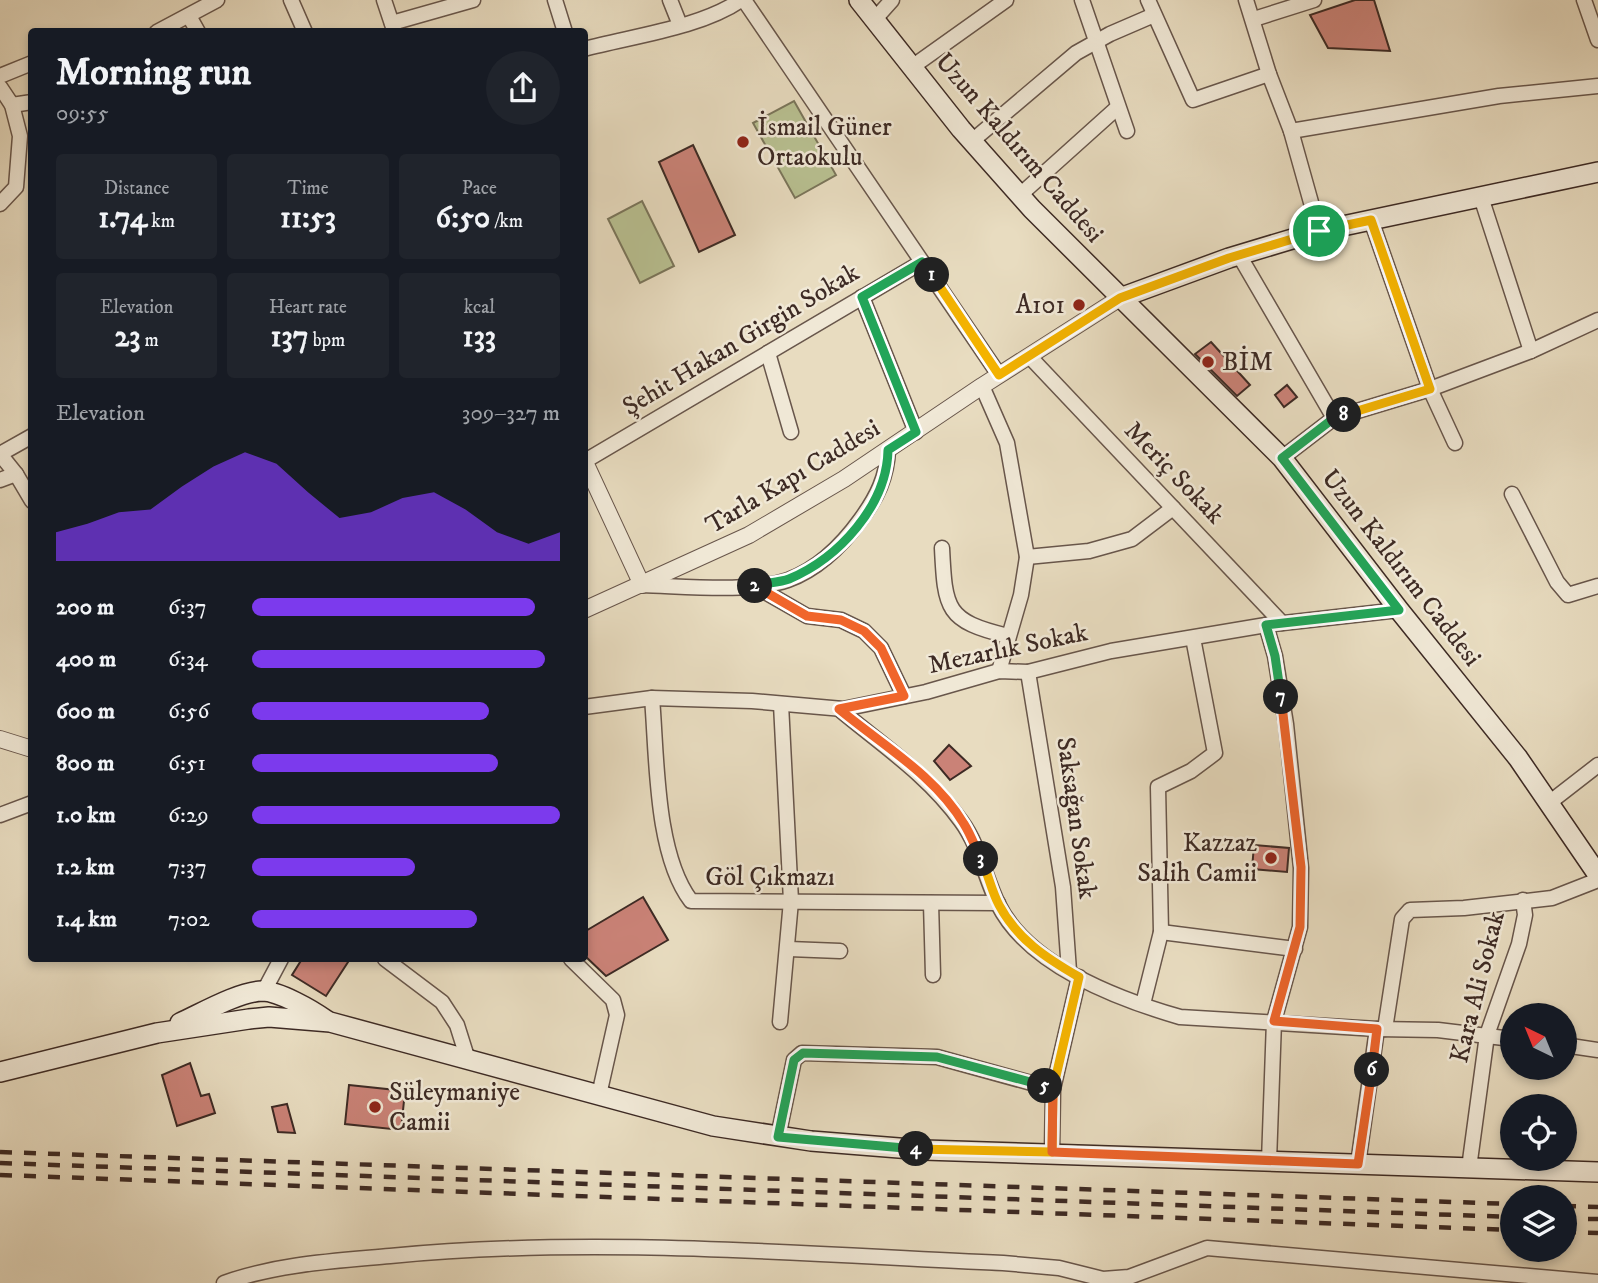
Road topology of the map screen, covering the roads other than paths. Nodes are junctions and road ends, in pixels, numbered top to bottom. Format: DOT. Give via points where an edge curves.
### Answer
graph roads {
  1 [pos="217,0"];
  2 [pos="291,0"];
  3 [pos="384,0"];
  4 [pos="473,0"];
  5 [pos="555,0"];
  6 [pos="670,0"];
  7 [pos="743,0"];
  8 [pos="859,0"];
  9 [pos="892,0"];
  10 [pos="1006,0"];
  11 [pos="1082,0"];
  12 [pos="1148,0"];
  13 [pos="1246,0"];
  14 [pos="1314,0"];
  15 [pos="1584,0"];
  16 [pos="1154,15"];
  17 [pos="190,16"];
  18 [pos="875,19"];
  19 [pos="1254,19"];
  20 [pos="680,25"];
  21 [pos="393,27"];
  22 [pos="165,28"];
  23 [pos="196,28"];
  24 [pos="303,28"];
  25 [pos="564,28"];
  26 [pos="1598,40"];
  27 [pos="1095,44"];
  28 [pos="588,48"];
  29 [pos="28,65"];
  30 [pos="912,67"];
  31 [pos="1269,74"];
  32 [pos="0,76"];
  33 [pos="1598,86"];
  34 [pos="0,87"];
  35 [pos="28,103"];
  36 [pos="12,105"];
  37 [pos="1118,107"];
  38 [pos="1127,131"];
  39 [pos="1291,131"];
  40 [pos="972,141"];
  41 [pos="1598,172"];
  42 [pos="1020,195"];
  43 [pos="1481,197"];
  44 [pos="0,204"];
  45 [pos="1371,220"];
  46 [pos="1319,231"];
  47 [pos="1238,255"];
  48 [pos="922,262"];
  49 [pos="862,297"];
  50 [pos="1120,298"];
  51 [pos="1598,320"];
  52 [pos="1531,351"];
  53 [pos="768,353"];
  54 [pos="1030,357"];
  55 [pos="999,375"];
  56 [pos="982,386"];
  57 [pos="1430,389"];
  58 [pos="1334,418"];
  59 [pos="791,432"];
  60 [pos="916,432"];
  61 [pos="28,438"];
  62 [pos="1455,443"];
  63 [pos="888,450"];
  64 [pos="0,454"];
  65 [pos="1282,458"];
  66 [pos="588,459"];
  67 [pos="588,468"];
  68 [pos="16,474"];
  69 [pos="0,480"];
  70 [pos="28,494"];
  71 [pos="1512,494"];
  72 [pos="1174,508"];
  73 [pos="942,548"];
  74 [pos="1027,557"];
  75 [pos="642,585"];
  76 [pos="753,585"];
  77 [pos="1596,591"];
  78 [pos="588,608"];
  79 [pos="1399,610"];
  80 [pos="1282,623"];
  81 [pos="1266,625"];
  82 [pos="1008,636"];
  83 [pos="1193,638"];
  84 [pos="999,671"];
  85 [pos="1028,672"];
  86 [pos="904,696"];
  87 [pos="652,698"];
  88 [pos="781,704"];
  89 [pos="588,706"];
  90 [pos="839,709"];
  91 [pos="0,739"];
  92 [pos="28,748"];
  93 [pos="1598,765"];
  94 [pos="1549,803"];
  95 [pos="28,804"];
  96 [pos="0,815"];
  97 [pos="1598,877"];
  98 [pos="1522,900"];
  99 [pos="791,901"];
  100 [pos="931,903"];
  101 [pos="998,904"];
  102 [pos="1161,932"];
  103 [pos="789,949"];
  104 [pos="1295,949"];
  105 [pos="840,951"];
  106 [pos="389,962"];
  107 [pos="574,962"];
  108 [pos="276,965"];
  109 [pos="1074,974"];
  110 [pos="933,975"];
  111 [pos="256,992"];
  112 [pos="1143,1004"];
  113 [pos="254,1018"];
  114 [pos="1274,1021"];
  115 [pos="330,1022"];
  116 [pos="780,1022"];
  117 [pos="1381,1029"];
  118 [pos="157,1033"];
  119 [pos="1487,1035"];
  120 [pos="1500,1037"];
  121 [pos="1577,1047"];
  122 [pos="1598,1050"];
  123 [pos="468,1060"];
  124 [pos="0,1072"];
  125 [pos="1053,1089"];
  126 [pos="599,1095"];
  127 [pos="778,1137"];
  128 [pos="1052,1152"];
  129 [pos="1269,1161"];
  130 [pos="1358,1164"];
  131 [pos="1469,1168"];
  132 [pos="1598,1172"];
  133 [pos="1598,1282"];
  134 [pos="224,1283"];
  1 -- 17 [label="street"];
  2 -- 24 [label="street"];
  3 -- 21 [label="street"];
  4 -- 21 [label="street"];
  5 -- 25 [label="street"];
  6 -- 20 [label="street"];
  7 -- 20 [label="street"];
  7 -- 48 [label="street"];
  8 -- 18 [label="main road, Uzun Kaldırım Caddesi"];
  9 -- 18 [label="street"];
  10 -- 30 [label="street"];
  11 -- 27 [label="street"];
  12 -- 16 [label="street"];
  13 -- 19 [label="street"];
  14 -- 19 [label="street"];
  15 -- 26 [label="street"];
  16 -- 27 [label="street"];
  16 -- 31 [label="street" via="1193,100"];
  17 -- 22 [label="street"];
  17 -- 23 [label="street"];
  18 -- 30 [label="main road, Uzun Kaldırım Caddesi"];
  19 -- 31 [label="street"];
  20 -- 28 [label="street"];
  27 -- 37 [label="street"];
  27 -- 40 [label="street" via="1076,53"];
  29 -- 32 [label="street"];
  30 -- 40 [label="main road, Uzun Kaldırım Caddesi"];
  31 -- 39 [label="street"];
  33 -- 39 [label="street" via="1499,96"];
  34 -- 36 [label="street"];
  35 -- 36 [label="street"];
  36 -- 44 [label="street" via="20,136 16,187"];
  37 -- 38 [label="street"];
  37 -- 42 [label="street"];
  39 -- 46 [label="street"];
  40 -- 42 [label="main road, Uzun Kaldırım Caddesi"];
  41 -- 43 [label="main road"];
  42 -- 50 [label="main road, Uzun Kaldırım Caddesi"];
  43 -- 45 [label="main road"];
  43 -- 52 [label="street"];
  45 -- 46 [label="main road"];
  45 -- 57 [label="street"];
  46 -- 47 [label="main road"];
  47 -- 50 [label="main road"];
  47 -- 58 [label="street"];
  48 -- 49 [label="street, Şehit Hakan Girgin Sokak"];
  48 -- 55 [label="street"];
  49 -- 53 [label="street, Şehit Hakan Girgin Sokak"];
  49 -- 60 [label="street"];
  50 -- 54 [label="street, Tarla Kapı Caddesi"];
  50 -- 65 [label="main road, Uzun Kaldırım Caddesi"];
  51 -- 52 [label="street"];
  52 -- 57 [label="street"];
  53 -- 59 [label="street"];
  53 -- 66 [label="street, Şehit Hakan Girgin Sokak"];
  54 -- 55 [label="street, Tarla Kapı Caddesi"];
  54 -- 72 [label="street, Meriç Sokak"];
  55 -- 56 [label="street, Tarla Kapı Caddesi"];
  56 -- 60 [label="street, Tarla Kapı Caddesi"];
  56 -- 74 [label="street" via="1007,443"];
  57 -- 58 [label="street"];
  57 -- 62 [label="street"];
  58 -- 65 [label="street"];
  60 -- 63 [label="street, Tarla Kapı Caddesi"];
  61 -- 64 [label="street"];
  63 -- 75 [label="street, Tarla Kapı Caddesi" via="749,535"];
  63 -- 76 [label="street" via="888,470 876,498 836,549 787,580"];
  64 -- 68 [label="street"];
  65 -- 79 [label="main road, Uzun Kaldırım Caddesi"];
  67 -- 75 [label="street"];
  68 -- 69 [label="street"];
  68 -- 70 [label="street"];
  71 -- 77 [label="street" via="1567,595"];
  72 -- 74 [label="street" via="1132,538 1089,551"];
  72 -- 80 [label="street, Meriç Sokak"];
  73 -- 82 [label="street" via="949,605 974,628"];
  74 -- 82 [label="street"];
  75 -- 76 [label="street"];
  75 -- 78 [label="street, Tarla Kapı Caddesi"];
  76 -- 86 [label="street" via="807,616 841,620 864,631 881,648"];
  79 -- 80 [label="street, Mezarlık Sokak"];
  79 -- 94 [label="main road, Uzun Kaldırım Caddesi"];
  80 -- 81 [label="street, Mezarlık Sokak"];
  81 -- 83 [label="street, Mezarlık Sokak"];
  81 -- 104 [label="street" via="1286,724 1301,867"];
  82 -- 84 [label="street"];
  83 -- 85 [label="street, Mezarlık Sokak"];
  83 -- 102 [label="street" via="1215,752 1191,771 1158,786"];
  84 -- 85 [label="street, Mezarlık Sokak"];
  84 -- 86 [label="street, Mezarlık Sokak"];
  85 -- 109 [label="street, Saksağan Sokak"];
  86 -- 90 [label="street, Mezarlık Sokak"];
  87 -- 88 [label="street, Mezarlık Sokak"];
  87 -- 89 [label="street, Mezarlık Sokak"];
  87 -- 99 [label="street, Göl Çıkmazı" via="663,829 683,891 691,901"];
  88 -- 90 [label="street, Mezarlık Sokak"];
  88 -- 99 [label="street"];
  90 -- 101 [label="street" via="909,763 943,797 964,823"];
  91 -- 92 [label="street"];
  93 -- 94 [label="street"];
  94 -- 97 [label="main road, Uzun Kaldırım Caddesi"];
  95 -- 96 [label="street"];
  97 -- 98 [label="street" via="1552,898"];
  98 -- 117 [label="street" via="1410,910 1402,919"];
  98 -- 119 [label="street, Kara Ali Sokak" via="1525,915 1520,944"];
  99 -- 100 [label="street, Göl Çıkmazı"];
  99 -- 103 [label="street"];
  100 -- 101 [label="street, Göl Çıkmazı"];
  100 -- 110 [label="street"];
  101 -- 109 [label="street" via="1028,943"];
  102 -- 104 [label="street"];
  102 -- 112 [label="street"];
  103 -- 105 [label="street"];
  103 -- 116 [label="street"];
  104 -- 114 [label="street"];
  106 -- 123 [label="street" via="442,1002 457,1025"];
  107 -- 126 [label="street" via="613,1000 617,1015"];
  108 -- 111 [label="street"];
  109 -- 112 [label="street"];
  109 -- 125 [label="street, Saksağan Sokak"];
  111 -- 113 [label="main road" via="241,1009"];
  111 -- 115 [label="main road" via="313,1011"];
  111 -- 118 [label="main road"];
  112 -- 114 [label="street" via="1180,1017"];
  113 -- 115 [label="main road"];
  113 -- 118 [label="main road"];
  114 -- 117 [label="street"];
  114 -- 129 [label="street"];
  115 -- 123 [label="main road"];
  117 -- 119 [label="street"];
  117 -- 130 [label="street"];
  118 -- 124 [label="main road"];
  119 -- 120 [label="street"];
  119 -- 131 [label="street, Kara Ali Sokak"];
  121 -- 122 [label="street"];
  123 -- 126 [label="main road"];
  125 -- 127 [label="street" via="937,1057 803,1053 794,1060"];
  125 -- 128 [label="street, Saksağan Sokak"];
  126 -- 127 [label="main road" via="713,1126"];
  127 -- 128 [label="main road" via="924,1150"];
  128 -- 129 [label="main road"];
  129 -- 130 [label="main road"];
  130 -- 131 [label="main road"];
  131 -- 132 [label="main road"];
  133 -- 134 [label="street" via="1207,1248 1129,1277 1103,1279 1059,1268 1003,1263 628,1247 416,1253 310,1263"];
}
